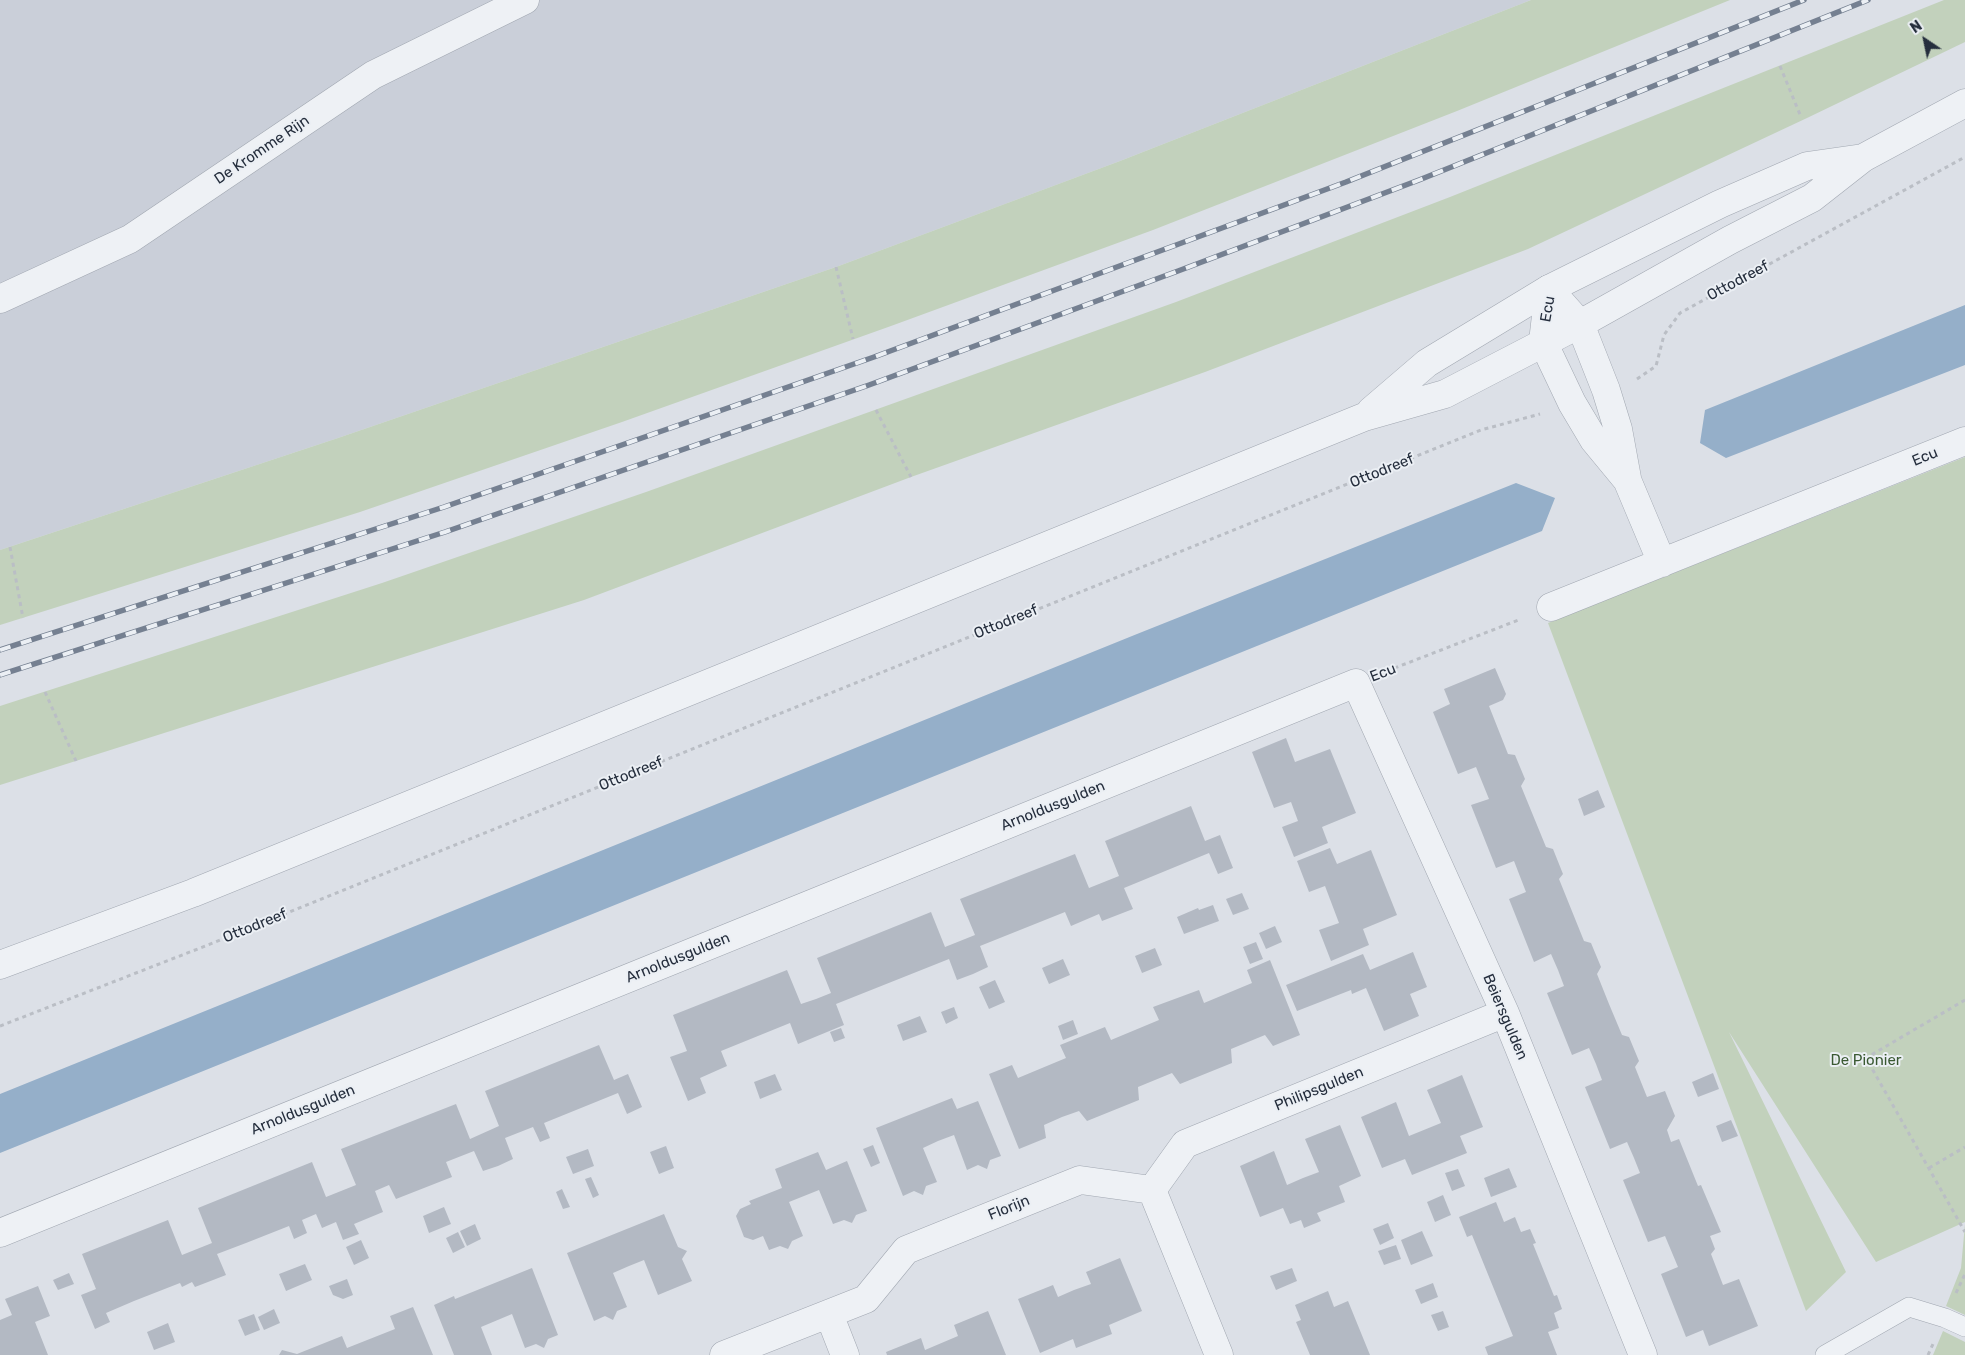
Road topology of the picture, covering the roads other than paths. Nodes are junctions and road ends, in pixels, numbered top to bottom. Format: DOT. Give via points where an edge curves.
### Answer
graph roads {
  1 [pos="525,0"];
  2 [pos="1965,103"];
  3 [pos="1863,158"];
  4 [pos="1549,289"];
  5 [pos="0,299"];
  6 [pos="1580,324"];
  7 [pos="1543,342"];
  8 [pos="1590,396"];
  9 [pos="1364,417"];
  10 [pos="1965,441"];
  11 [pos="1662,563"];
  12 [pos="1552,607"];
  13 [pos="1356,684"];
  14 [pos="0,965"];
  15 [pos="1505,1013"];
  16 [pos="1152,1190"];
  17 [pos="0,1233"];
  18 [pos="829,1314"];
  19 [pos="1965,1328"];
  20 [pos="724,1355"];
  21 [pos="845,1355"];
  22 [pos="1219,1355"];
  23 [pos="1643,1355"];
  24 [pos="1825,1355"];
  1 -- 5 [label="street, De Kromme Rijn" via="373,75 130,239"];
  2 -- 3 [label="street"];
  3 -- 4 [label="street" via="1807,166 1720,204"];
  3 -- 6 [label="street" via="1812,198"];
  4 -- 6 [label="street, Ecu"];
  4 -- 7 [label="street, Ecu"];
  4 -- 9 [label="street" via="1427,363"];
  6 -- 7 [label="street"];
  6 -- 8 [label="street, Ecu"];
  7 -- 8 [label="street, Ecu"];
  7 -- 9 [label="street" via="1445,394"];
  8 -- 11 [label="street, Ecu"];
  9 -- 14 [label="street" via="192,893"];
  10 -- 11 [label="street, Ecu"];
  11 -- 12 [label="street, Ecu"];
  13 -- 15 [label="street, Beiersgulden"];
  13 -- 17 [label="street, Arnoldusgulden"];
  15 -- 16 [label="street, Philipsgulden" via="1185,1144"];
  15 -- 23 [label="street, Beiersgulden"];
  16 -- 18 [label="street, Florijn" via="1080,1180 906,1250 866,1299"];
  16 -- 22 [label="street"];
  18 -- 20 [label="street, Florijn"];
  18 -- 21 [label="street"];
  19 -- 24 [label="lane" via="1945,1318 1909,1308"];
}
